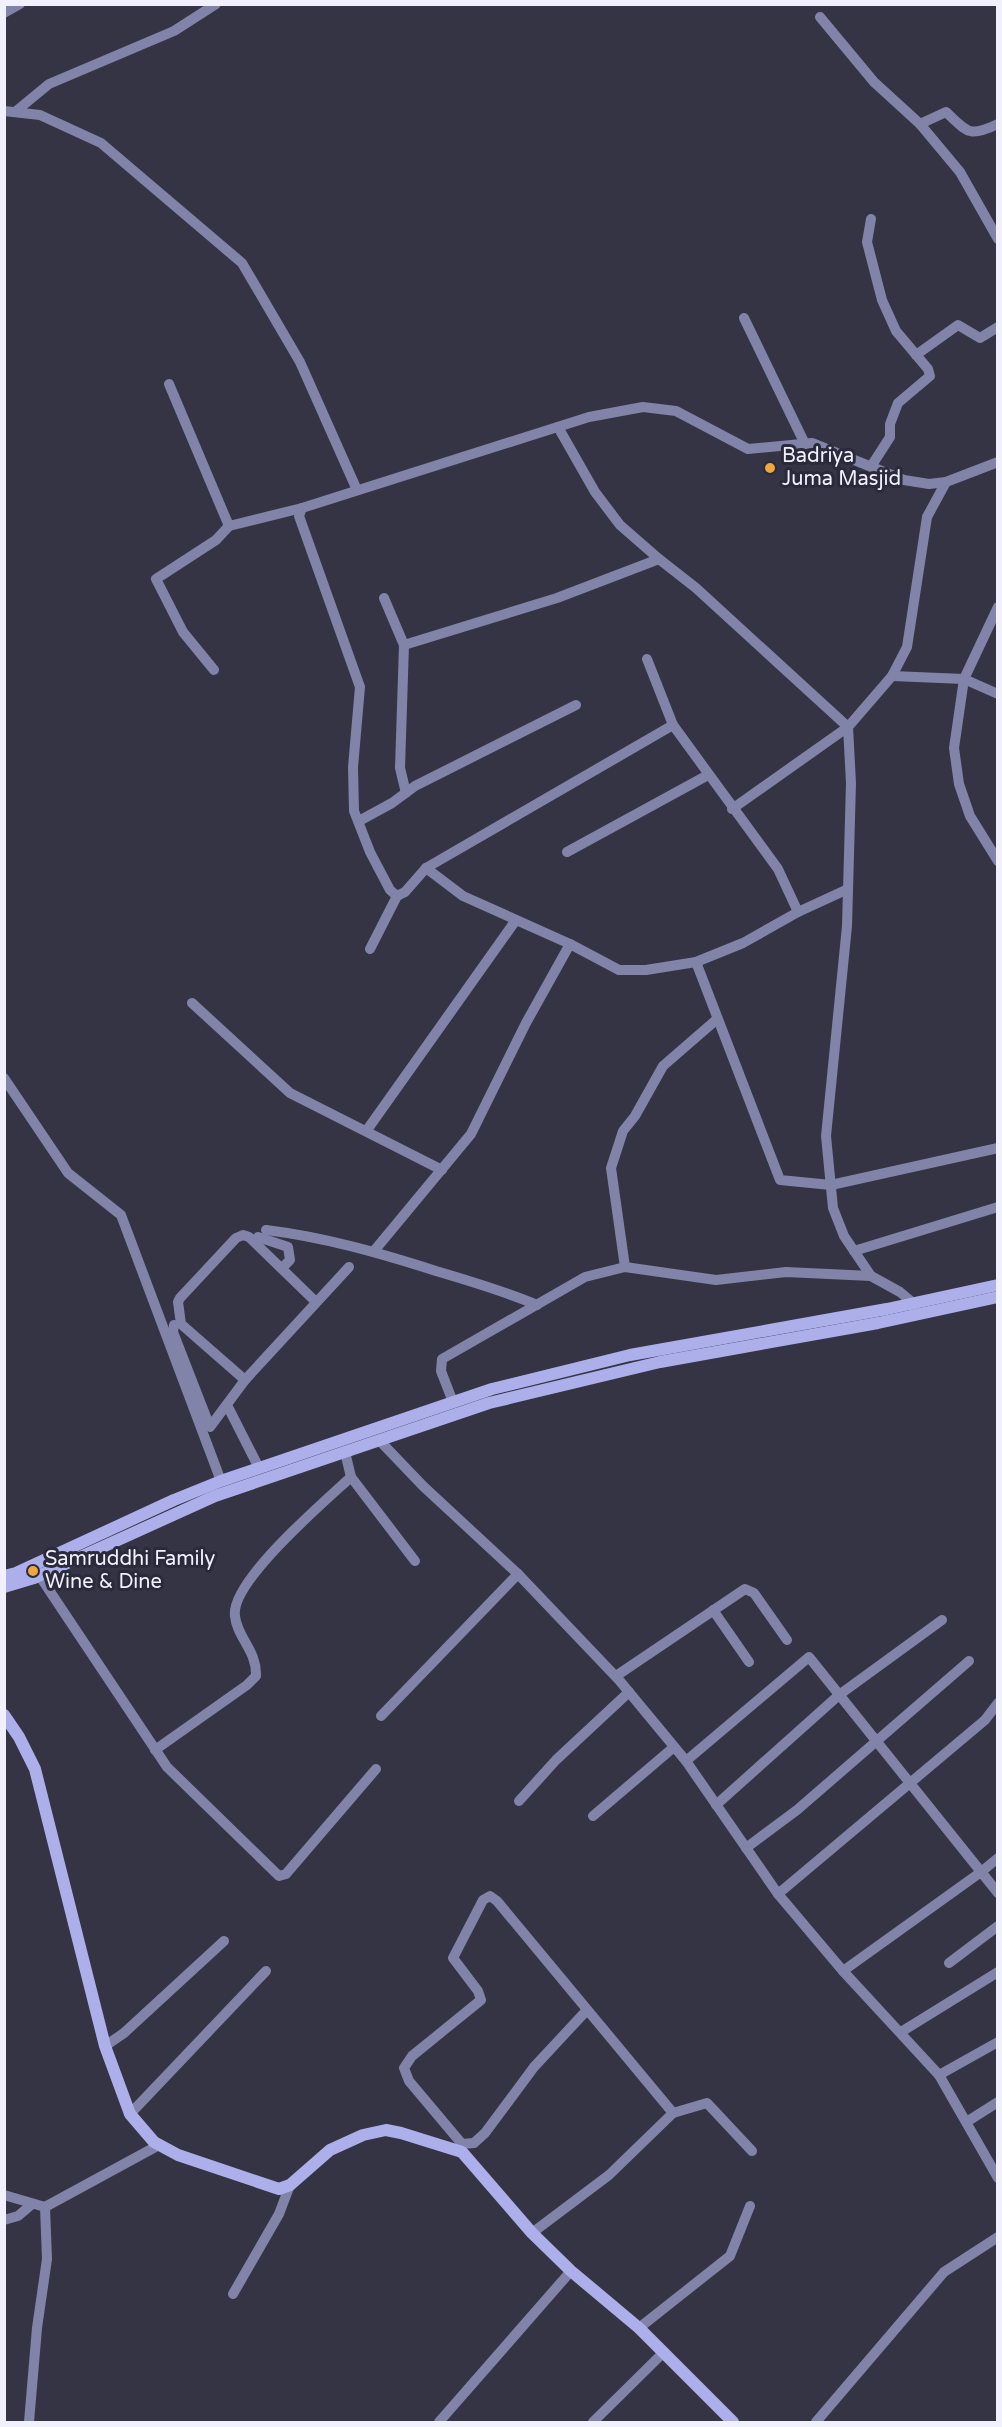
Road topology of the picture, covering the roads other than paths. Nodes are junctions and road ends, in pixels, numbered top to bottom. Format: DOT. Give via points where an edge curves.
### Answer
graph roads {
  1 [pos="20,4"];
  2 [pos="216,4"];
  3 [pos="4,13"];
  4 [pos="820,17"];
  5 [pos="10,112"];
  6 [pos="920,124"];
  7 [pos="998,124"];
  8 [pos="871,219"];
  9 [pos="998,239"];
  10 [pos="744,318"];
  11 [pos="998,327"];
  12 [pos="916,355"];
  13 [pos="170,384"];
  14 [pos="558,427"];
  15 [pos="805,444"];
  16 [pos="998,462"];
  17 [pos="872,465"];
  18 [pos="946,482"];
  19 [pos="357,490"];
  20 [pos="302,508"];
  21 [pos="229,526"];
  22 [pos="659,559"];
  23 [pos="384,598"];
  24 [pos="998,608"];
  25 [pos="404,645"];
  26 [pos="647,659"];
  27 [pos="214,670"];
  28 [pos="892,676"];
  29 [pos="964,679"];
  30 [pos="998,694"];
  31 [pos="576,705"];
  32 [pos="673,725"];
  33 [pos="848,727"];
  34 [pos="708,775"];
  35 [pos="406,793"];
  36 [pos="732,809"];
  37 [pos="359,821"];
  38 [pos="567,852"];
  39 [pos="998,861"];
  40 [pos="426,868"];
  41 [pos="848,889"];
  42 [pos="397,896"];
  43 [pos="798,912"];
  44 [pos="516,920"];
  45 [pos="570,944"];
  46 [pos="370,949"];
  47 [pos="696,962"];
  48 [pos="192,1003"];
  49 [pos="716,1020"];
  50 [pos="4,1078"];
  51 [pos="367,1130"];
  52 [pos="998,1148"];
  53 [pos="442,1170"];
  54 [pos="831,1185"];
  55 [pos="998,1207"];
  56 [pos="374,1251"];
  57 [pos="854,1251"];
  58 [pos="350,1267"];
  59 [pos="625,1267"];
  60 [pos="282,1268"];
  61 [pos="871,1276"];
  62 [pos="998,1285"];
  63 [pos="998,1297"];
  64 [pos="960,1298"];
  65 [pos="316,1302"];
  66 [pos="537,1305"];
  67 [pos="914,1308"];
  68 [pos="174,1325"];
  69 [pos="245,1380"];
  70 [pos="453,1402"];
  71 [pos="226,1405"];
  72 [pos="432,1416"];
  73 [pos="379,1440"];
  74 [pos="345,1452"];
  75 [pos="298,1461"];
  76 [pos="259,1468"];
  77 [pos="351,1477"];
  78 [pos="221,1481"];
  79 [pos="415,1561"];
  80 [pos="35,1570"];
  81 [pos="518,1574"];
  82 [pos="4,1576"];
  83 [pos="4,1587"];
  84 [pos="713,1610"];
  85 [pos="942,1620"];
  86 [pos="787,1640"];
  87 [pos="969,1661"];
  88 [pos="749,1662"];
  89 [pos="616,1676"];
  90 [pos="629,1692"];
  91 [pos="839,1695"];
  92 [pos="998,1703"];
  93 [pos="4,1715"];
  94 [pos="381,1716"];
  95 [pos="876,1742"];
  96 [pos="674,1746"];
  97 [pos="155,1750"];
  98 [pos="686,1761"];
  99 [pos="376,1769"];
  100 [pos="908,1782"];
  101 [pos="519,1801"];
  102 [pos="716,1805"];
  103 [pos="593,1816"];
  104 [pos="746,1848"];
  105 [pos="998,1858"];
  106 [pos="981,1872"];
  107 [pos="998,1893"];
  108 [pos="778,1894"];
  109 [pos="998,1926"];
  110 [pos="224,1941"];
  111 [pos="949,1963"];
  112 [pos="266,1971"];
  113 [pos="843,1971"];
  114 [pos="998,1972"];
  115 [pos="587,2010"];
  116 [pos="901,2032"];
  117 [pos="998,2042"];
  118 [pos="105,2046"];
  119 [pos="939,2075"];
  120 [pos="998,2102"];
  121 [pos="673,2113"];
  122 [pos="130,2114"];
  123 [pos="968,2121"];
  124 [pos="159,2145"];
  125 [pos="462,2148"];
  126 [pos="752,2151"];
  127 [pos="997,2174"];
  128 [pos="290,2185"];
  129 [pos="4,2195"];
  130 [pos="31,2205"];
  131 [pos="750,2206"];
  132 [pos="45,2207"];
  133 [pos="4,2220"];
  134 [pos="532,2233"];
  135 [pos="998,2236"];
  136 [pos="571,2271"];
  137 [pos="233,2294"];
  138 [pos="639,2328"];
  139 [pos="664,2352"];
  140 [pos="28,2422"];
  141 [pos="439,2422"];
  142 [pos="593,2422"];
  143 [pos="733,2422"];
  144 [pos="816,2422"];
  1 -- 3 [label="street"];
  2 -- 5 [label="street" via="174,31 50,84"];
  4 -- 6 [label="street" via="874,82"];
  5 -- 19 [label="street" via="40,115 101,142 242,262 300,362"];
  6 -- 7 [label="street" via="946,112 972,132"];
  6 -- 9 [label="street" via="960,172"];
  8 -- 12 [label="street" via="867,242 882,300 896,331"];
  10 -- 15 [label="street"];
  11 -- 12 [label="street" via="980,338 958,325"];
  12 -- 17 [label="street" via="930,376 898,403 890,424 891,437"];
  13 -- 21 [label="street"];
  14 -- 15 [label="street" via="643,407 676,411 748,449"];
  14 -- 19 [label="street"];
  14 -- 22 [label="street" via="595,492 620,525"];
  15 -- 17 [label="street" via="812,443"];
  16 -- 18 [label="street"];
  17 -- 18 [label="street" via="904,480"];
  18 -- 28 [label="street" via="927,517 907,646"];
  19 -- 20 [label="street"];
  20 -- 21 [label="street"];
  20 -- 37 [label="street" via="299,516 360,687 353,767 354,811"];
  21 -- 27 [label="street" via="216,540 156,579 183,632"];
  22 -- 25 [label="street" via="557,598"];
  22 -- 33 [label="street"];
  23 -- 25 [label="street"];
  24 -- 29 [label="street"];
  25 -- 35 [label="street" via="400,768"];
  26 -- 32 [label="street"];
  28 -- 29 [label="street"];
  28 -- 33 [label="street"];
  29 -- 30 [label="street"];
  29 -- 39 [label="street" via="954,748 959,784 970,816"];
  31 -- 35 [label="street"];
  32 -- 34 [label="street"];
  32 -- 40 [label="street"];
  33 -- 36 [label="street"];
  33 -- 41 [label="street"];
  34 -- 36 [label="street"];
  34 -- 38 [label="street"];
  35 -- 37 [label="street"];
  36 -- 43 [label="street" via="778,869"];
  37 -- 42 [label="street" via="369,852"];
  40 -- 42 [label="street"];
  40 -- 44 [label="street" via="463,896"];
  41 -- 43 [label="street"];
  41 -- 54 [label="street" via="826,1136"];
  42 -- 46 [label="street"];
  43 -- 47 [label="street" via="742,944"];
  44 -- 45 [label="street"];
  44 -- 51 [label="street"];
  45 -- 47 [label="street" via="619,970"];
  45 -- 53 [label="street" via="471,1134"];
  47 -- 49 [label="street"];
  48 -- 51 [label="street" via="290,1093"];
  49 -- 54 [label="street" via="780,1180"];
  49 -- 59 [label="street" via="663,1066 623,1131 611,1168"];
  50 -- 78 [label="street" via="68,1173 121,1215"];
  51 -- 53 [label="street"];
  52 -- 54 [label="street"];
  53 -- 56 [label="street"];
  54 -- 57 [label="street" via="833,1208"];
  55 -- 57 [label="street"];
  56 -- 60 [label="street" via="300,1234 262,1234 288,1247 290,1260"];
  56 -- 66 [label="street"];
  57 -- 61 [label="street"];
  58 -- 65 [label="street"];
  59 -- 61 [label="street" via="716,1280 786,1272"];
  59 -- 66 [label="street" via="585,1277"];
  60 -- 65 [label="street"];
  60 -- 69 [label="street" via="243,1235 178,1302 182,1324"];
  61 -- 67 [label="street"];
  62 -- 64 [label="main road"];
  63 -- 64 [label="main road"];
  64 -- 67 [label="main road"];
  65 -- 69 [label="street"];
  66 -- 70 [label="street" via="442,1359 441,1371"];
  67 -- 70 [label="main road" via="630,1355"];
  67 -- 72 [label="main road" via="879,1323 729,1348"];
  68 -- 71 [label="street" via="173,1332 210,1427"];
  69 -- 71 [label="street"];
  70 -- 72 [label="main road"];
  71 -- 76 [label="street"];
  72 -- 73 [label="main road"];
  72 -- 75 [label="main road"];
  73 -- 74 [label="main road"];
  73 -- 81 [label="street"];
  74 -- 75 [label="main road"];
  74 -- 77 [label="street"];
  75 -- 76 [label="main road"];
  75 -- 80 [label="main road"];
  76 -- 78 [label="main road"];
  77 -- 79 [label="street"];
  77 -- 97 [label="street" via="288,1536 236,1600 234,1617 256,1661 256,1676"];
  78 -- 80 [label="main road" via="174,1500"];
  80 -- 82 [label="main road"];
  80 -- 83 [label="main road"];
  80 -- 97 [label="street"];
  81 -- 89 [label="street"];
  81 -- 94 [label="street"];
  84 -- 86 [label="street" via="748,1589"];
  84 -- 88 [label="street"];
  84 -- 89 [label="street"];
  85 -- 91 [label="street"];
  87 -- 95 [label="street"];
  89 -- 90 [label="street"];
  90 -- 96 [label="street"];
  90 -- 101 [label="street" via="556,1760"];
  91 -- 95 [label="street"];
  91 -- 98 [label="street" via="809,1657"];
  91 -- 102 [label="street"];
  92 -- 100 [label="street" via="985,1720"];
  93 -- 118 [label="main road" via="35,1769"];
  95 -- 100 [label="street"];
  95 -- 104 [label="street"];
  96 -- 98 [label="street"];
  96 -- 103 [label="street"];
  97 -- 99 [label="street" via="167,1767 279,1876 286,1874"];
  98 -- 102 [label="street"];
  100 -- 106 [label="street"];
  100 -- 108 [label="street"];
  102 -- 104 [label="street"];
  104 -- 108 [label="street"];
  105 -- 106 [label="street"];
  106 -- 107 [label="street"];
  106 -- 113 [label="street"];
  108 -- 113 [label="street"];
  109 -- 111 [label="street"];
  110 -- 118 [label="street"];
  112 -- 122 [label="street"];
  113 -- 116 [label="street"];
  114 -- 116 [label="street"];
  115 -- 121 [label="street"];
  115 -- 125 [label="street" via="534,2067 485,2133"];
  115 -- 125 [label="street" via="497,1901 490,1896 483,1900 453,1958 478,1991 480,2000 412,2056 404,2068"];
  116 -- 119 [label="street"];
  117 -- 119 [label="street"];
  118 -- 122 [label="main road"];
  119 -- 123 [label="street"];
  120 -- 123 [label="street"];
  121 -- 126 [label="street" via="707,2103"];
  121 -- 134 [label="street" via="609,2175"];
  122 -- 124 [label="main road"];
  123 -- 127 [label="street"];
  124 -- 128 [label="main road" via="279,2189"];
  124 -- 132 [label="street"];
  125 -- 128 [label="main road" via="386,2130 363,2135 330,2150"];
  125 -- 134 [label="main road"];
  128 -- 137 [label="street" via="279,2214"];
  129 -- 130 [label="street"];
  130 -- 132 [label="street"];
  130 -- 133 [label="street" via="18,2216"];
  131 -- 138 [label="street" via="730,2256"];
  132 -- 140 [label="street" via="47,2259"];
  134 -- 136 [label="main road"];
  135 -- 144 [label="street" via="944,2272"];
  136 -- 138 [label="main road"];
  136 -- 141 [label="street"];
  138 -- 139 [label="main road"];
  139 -- 142 [label="street"];
  139 -- 143 [label="main road"];
}
